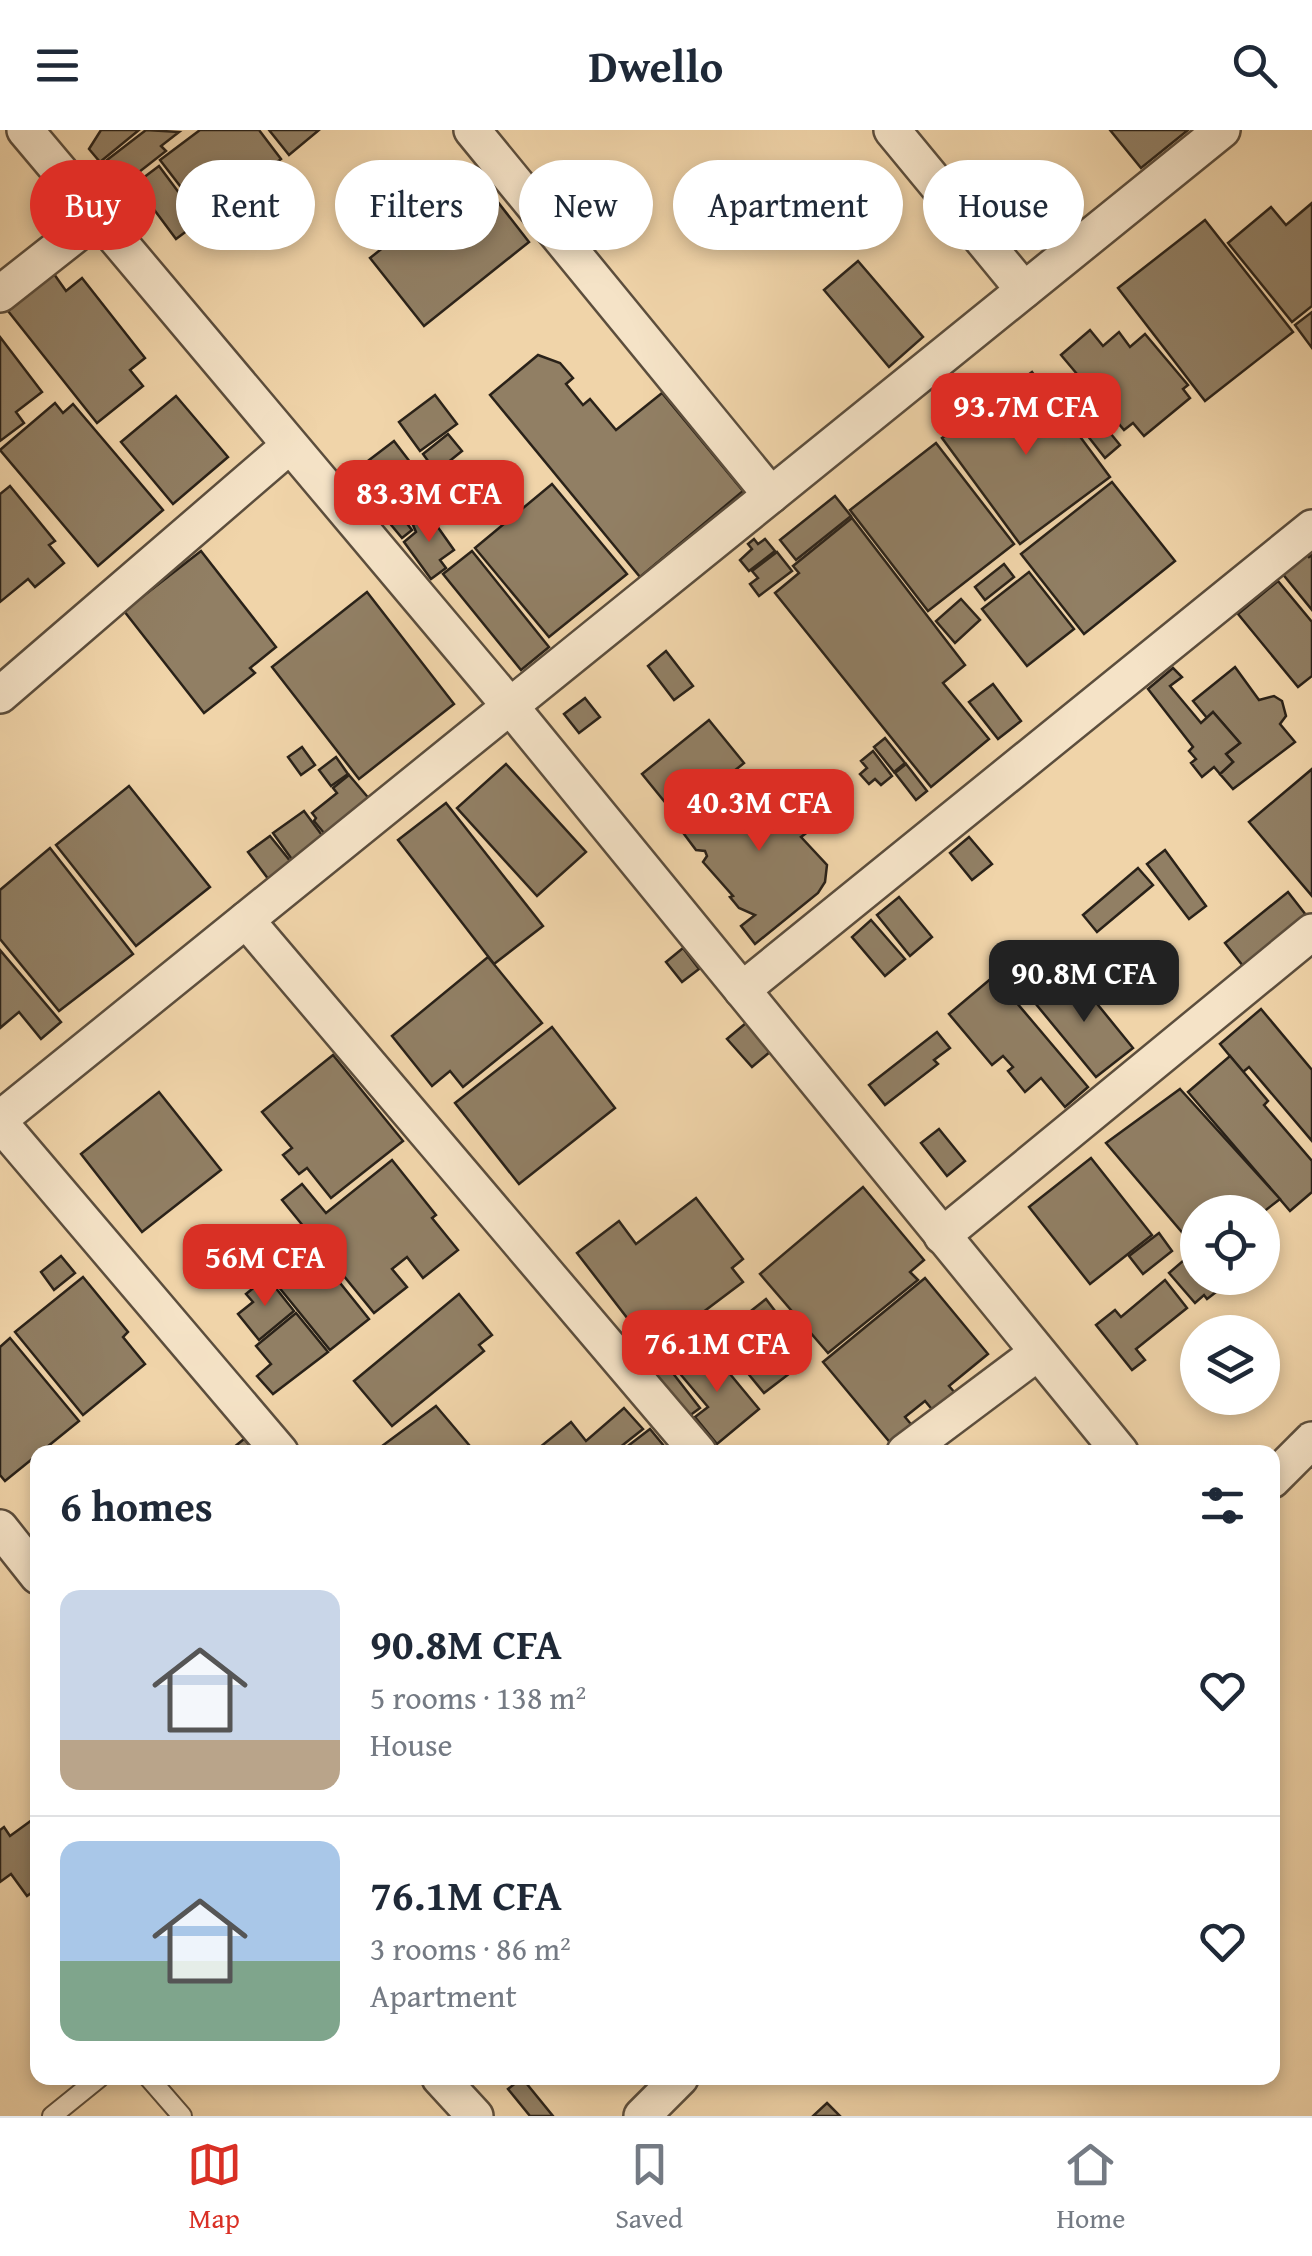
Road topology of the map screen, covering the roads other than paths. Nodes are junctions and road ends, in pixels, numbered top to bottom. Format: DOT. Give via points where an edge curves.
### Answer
graph roads {
  1 [pos="25,130"];
  2 [pos="472,130"];
  3 [pos="892,130"];
  4 [pos="1222,130"];
  5 [pos="51,160"];
  6 [pos="56,250"];
  7 [pos="127,250"];
  8 [pos="1024,290"];
  9 [pos="0,294"];
  10 [pos="290,446"];
  11 [pos="771,495"];
  12 [pos="1312,528"];
  13 [pos="0,696"];
  14 [pos="510,706"];
  15 [pos="246,920"];
  16 [pos="1312,932"];
  17 [pos="742,990"];
  18 [pos="0,1121"];
  19 [pos="942,1236"];
  20 [pos="1036,1353"];
  21 [pos="1312,1440"];
  22 [pos="274,1445"];
  23 [pos="692,1445"];
  24 [pos="914,1445"];
  25 [pos="1114,1445"];
  26 [pos="1280,1472"];
  27 [pos="0,1528"];
  28 [pos="30,1566"];
  29 [pos="90,2085"];
  30 [pos="155,2085"];
  31 [pos="446,2085"];
  32 [pos="673,2085"];
  33 [pos="52,2116"];
  34 [pos="182,2116"];
  35 [pos="475,2116"];
  36 [pos="642,2116"];
  1 -- 5 [label="street"];
  2 -- 11 [label="street"];
  3 -- 8 [label="street"];
  4 -- 8 [label="street"];
  6 -- 9 [label="street"];
  7 -- 10 [label="street"];
  8 -- 11 [label="street"];
  10 -- 13 [label="street"];
  10 -- 14 [label="street"];
  11 -- 14 [label="street"];
  12 -- 17 [label="street"];
  14 -- 15 [label="street"];
  14 -- 17 [label="street"];
  15 -- 18 [label="street"];
  15 -- 23 [label="street"];
  16 -- 19 [label="street"];
  17 -- 19 [label="street"];
  18 -- 22 [label="street"];
  19 -- 20 [label="street"];
  20 -- 24 [label="street"];
  20 -- 25 [label="street"];
  21 -- 26 [label="street"];
  27 -- 28 [label="street"];
  29 -- 33 [label="lane"];
  30 -- 34 [label="lane"];
  31 -- 35 [label="street"];
  32 -- 36 [label="street"];
}
